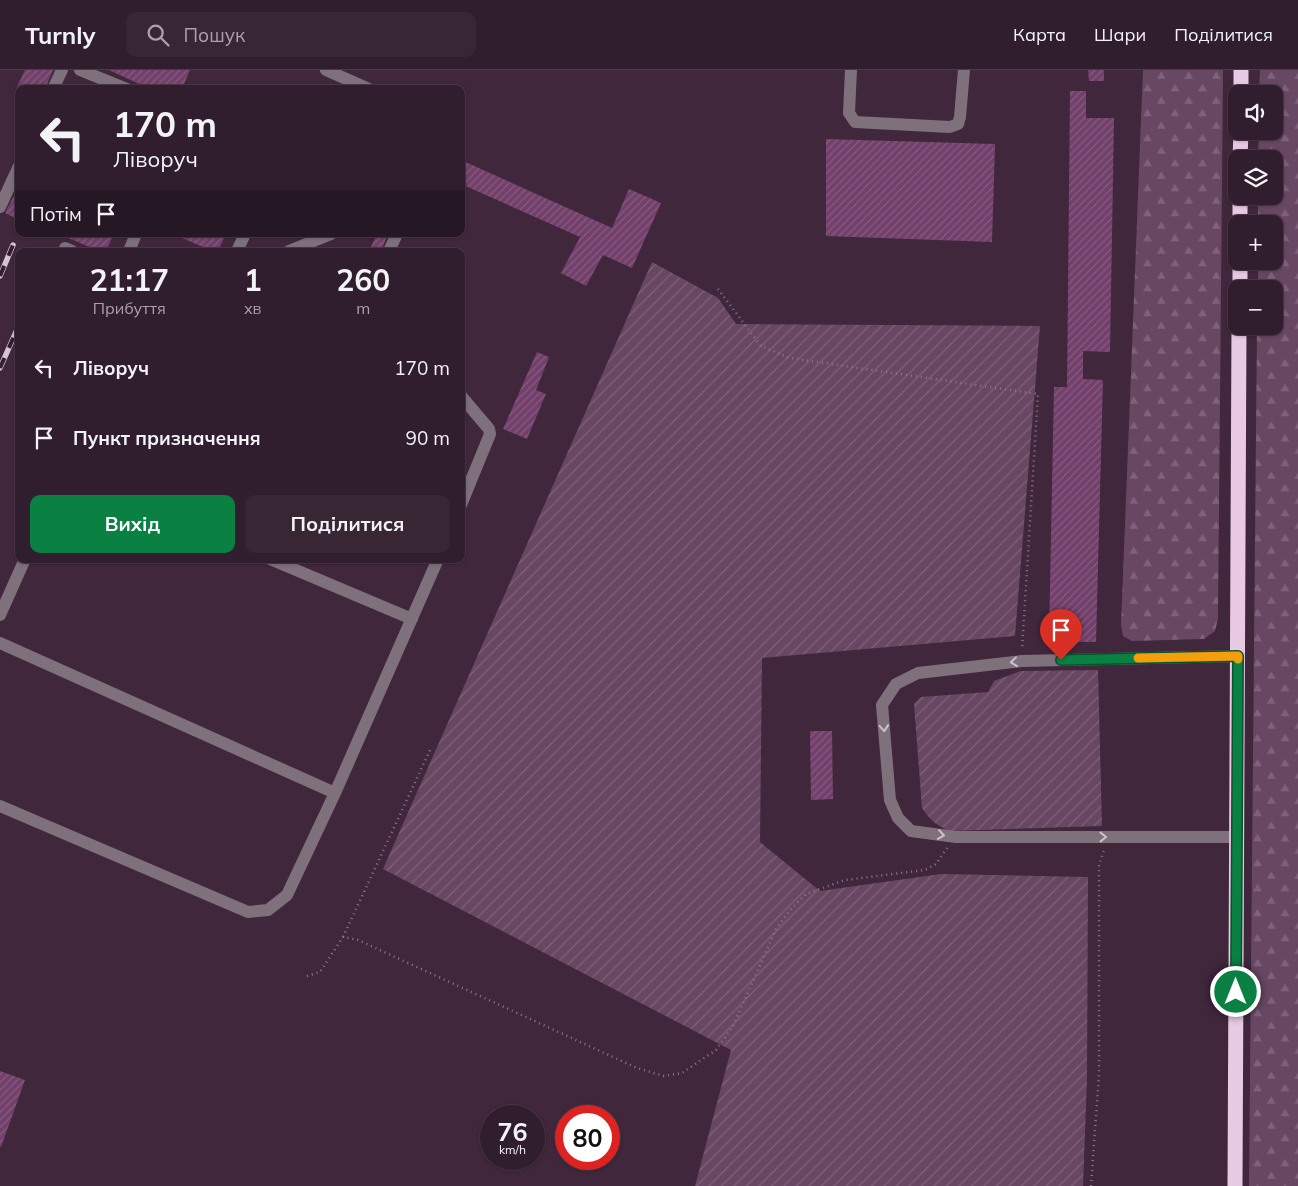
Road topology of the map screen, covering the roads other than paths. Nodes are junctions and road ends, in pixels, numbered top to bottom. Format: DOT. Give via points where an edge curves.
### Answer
graph roads {
  1 [pos="62,70"];
  2 [pos="80,70"];
  3 [pos="326,70"];
  4 [pos="851,70"];
  5 [pos="964,70"];
  6 [pos="1241,70"];
  7 [pos="56,85"];
  8 [pos="117,85"];
  9 [pos="360,85"];
  10 [pos="1241,85"];
  11 [pos="15,175"];
  12 [pos="0,208"];
  13 [pos="324,237"];
  14 [pos="296,248"];
  15 [pos="1240,335"];
  16 [pos="465,401"];
  17 [pos="465,495"];
  18 [pos="23,563"];
  19 [pos="279,563"];
  20 [pos="436,563"];
  21 [pos="0,615"];
  22 [pos="412,619"];
  23 [pos="0,643"];
  24 [pos="1238,656"];
  25 [pos="335,794"];
  26 [pos="0,806"];
  27 [pos="1237,837"];
  28 [pos="1235,1186"];
  1 -- 7 [label="lane"];
  2 -- 8 [label="lane"];
  3 -- 9 [label="lane"];
  4 -- 5 [label="lane" via="849,113 855,122 950,127 958,124 960,117"];
  6 -- 10 [label="highway"];
  11 -- 12 [label="lane"];
  13 -- 14 [label="lane"];
  15 -- 24 [label="highway"];
  16 -- 17 [label="lane" via="490,434"];
  18 -- 21 [label="lane"];
  19 -- 22 [label="lane"];
  20 -- 22 [label="lane"];
  22 -- 25 [label="lane"];
  23 -- 25 [label="lane"];
  24 -- 27 [label="highway"];
  24 -- 27 [label="lane, one-way" via="1022,661 918,673 896,684 882,705 890,800 898,818 911,831 956,837"];
  25 -- 26 [label="lane" via="287,895 268,910 248,912"];
  27 -- 28 [label="highway"];
}
